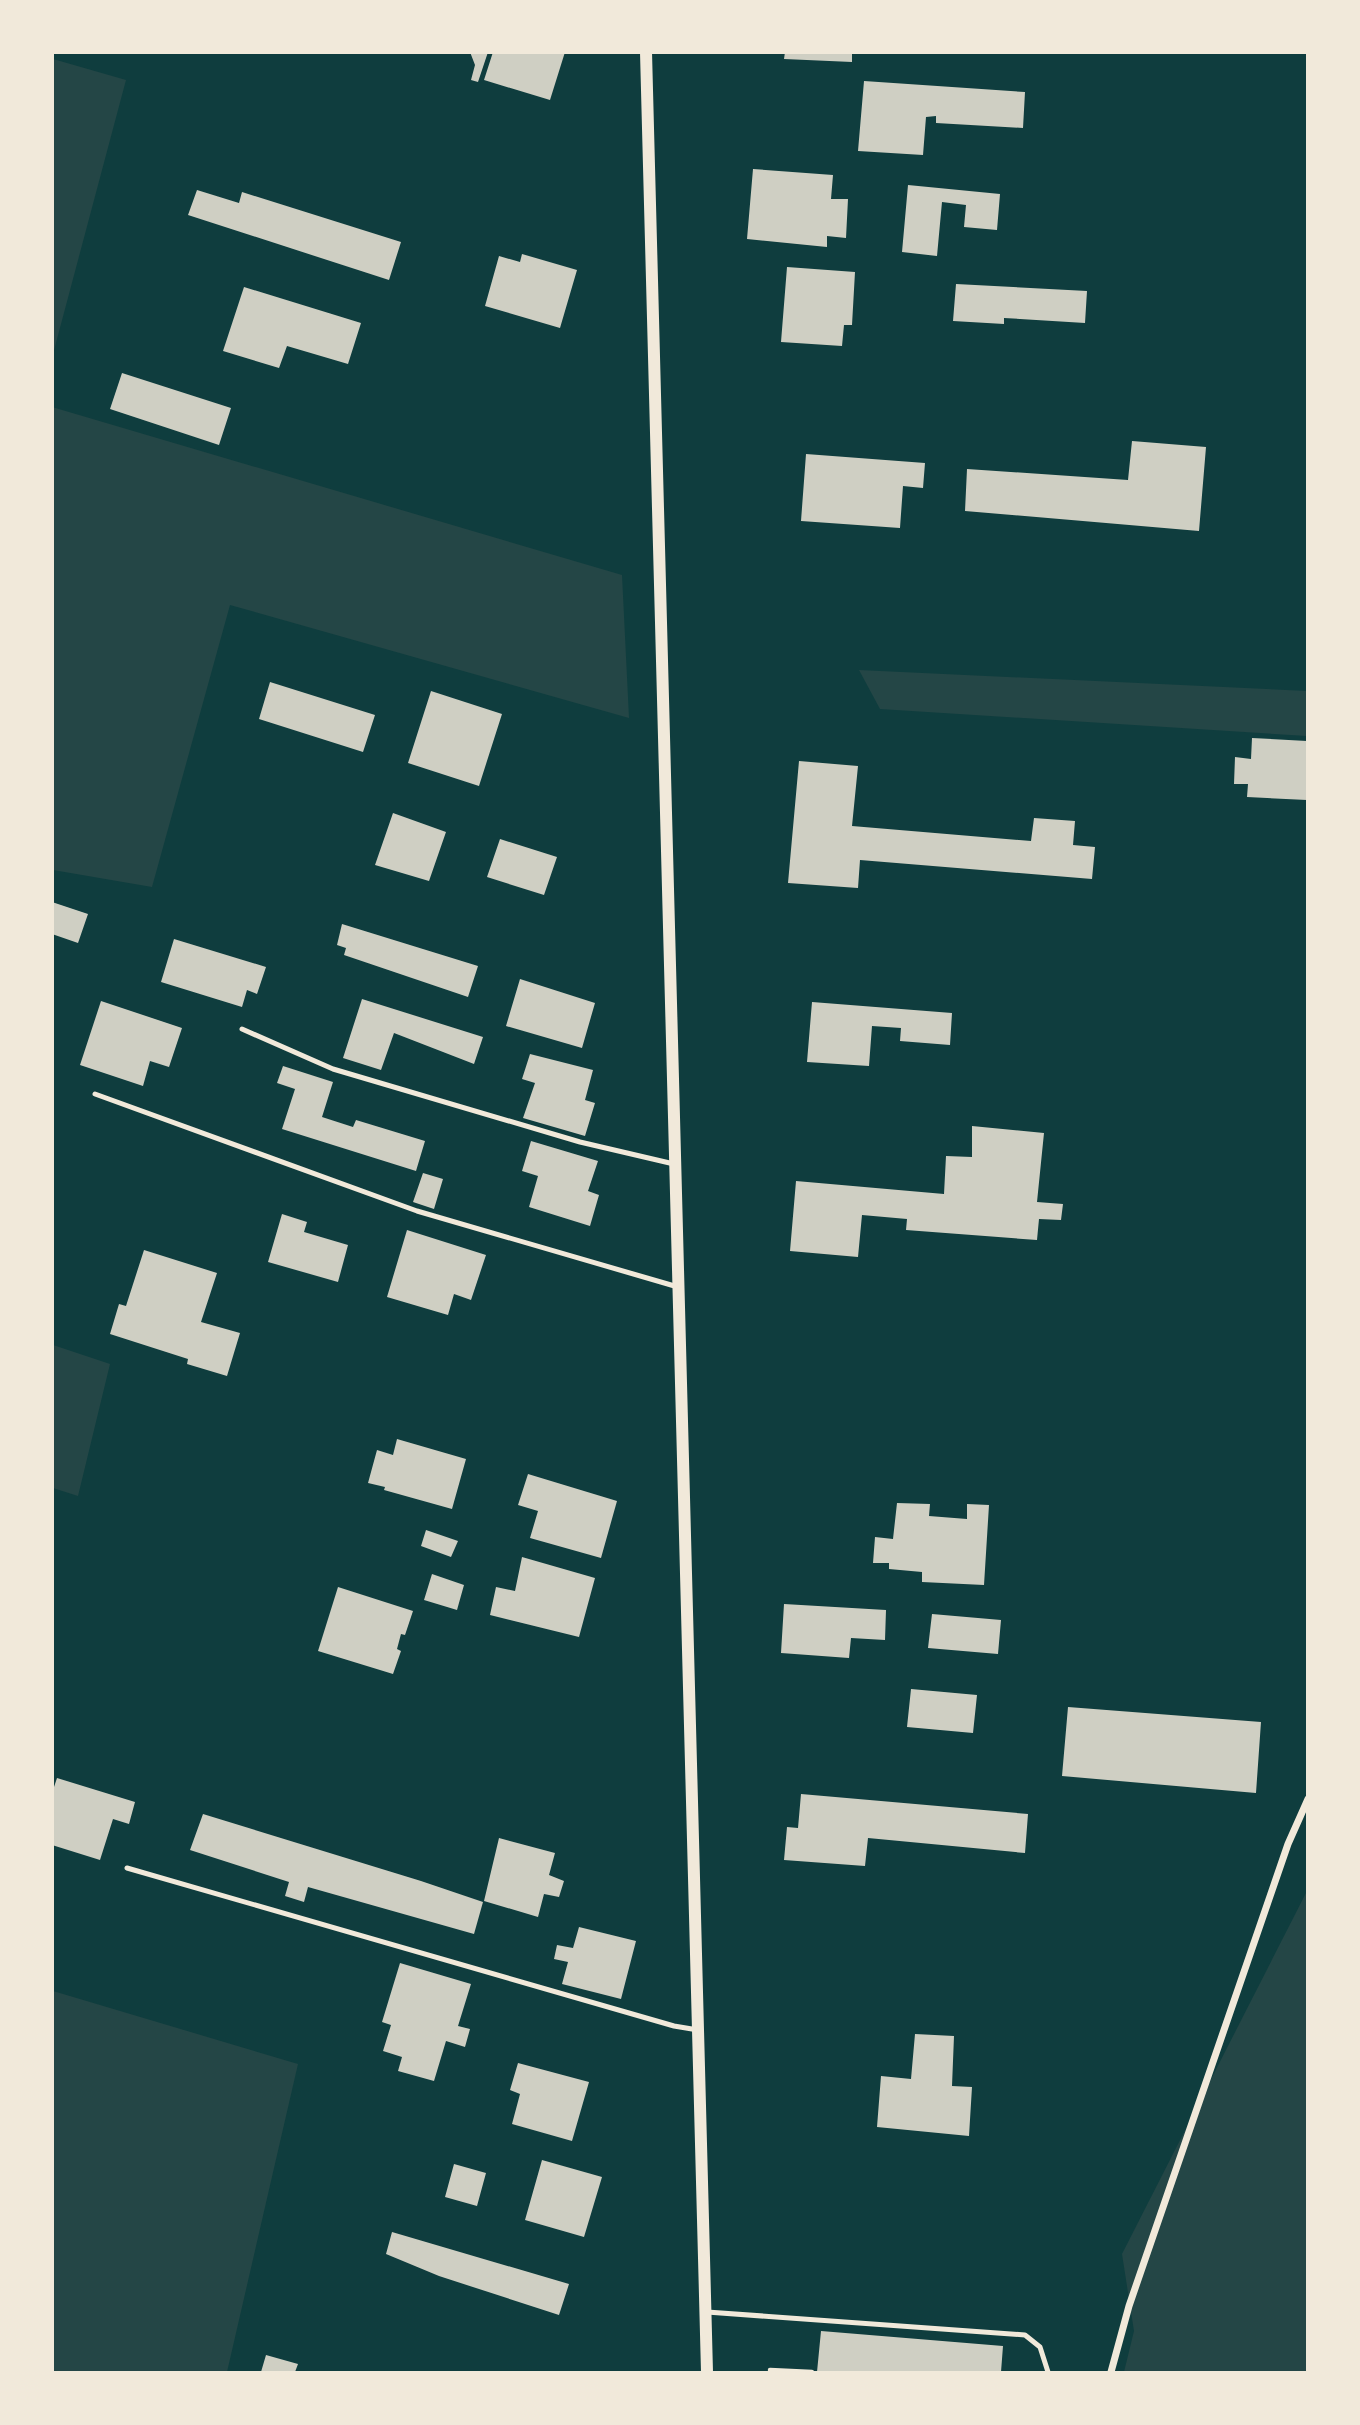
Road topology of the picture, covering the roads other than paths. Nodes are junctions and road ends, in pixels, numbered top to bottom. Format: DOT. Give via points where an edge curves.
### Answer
graph roads {
  1 [pos="646,52"];
  2 [pos="242,1029"];
  3 [pos="95,1094"];
  4 [pos="674,1164"];
  5 [pos="678,1287"];
  6 [pos="1307,1799"];
  7 [pos="127,1868"];
  8 [pos="698,2030"];
  9 [pos="706,2312"];
  10 [pos="707,2372"];
  11 [pos="1048,2372"];
  12 [pos="1111,2372"];
  1 -- 4 [label="street"];
  2 -- 4 [label="lane" via="333,1069 580,1142"];
  3 -- 5 [label="lane" via="417,1211"];
  4 -- 5 [label="street"];
  5 -- 8 [label="street"];
  6 -- 12 [label="street" via="1129,2306"];
  7 -- 8 [label="lane" via="470,1969"];
  8 -- 9 [label="street"];
  9 -- 10 [label="street"];
  9 -- 11 [label="lane" via="1025,2335 1040,2347"];
}
